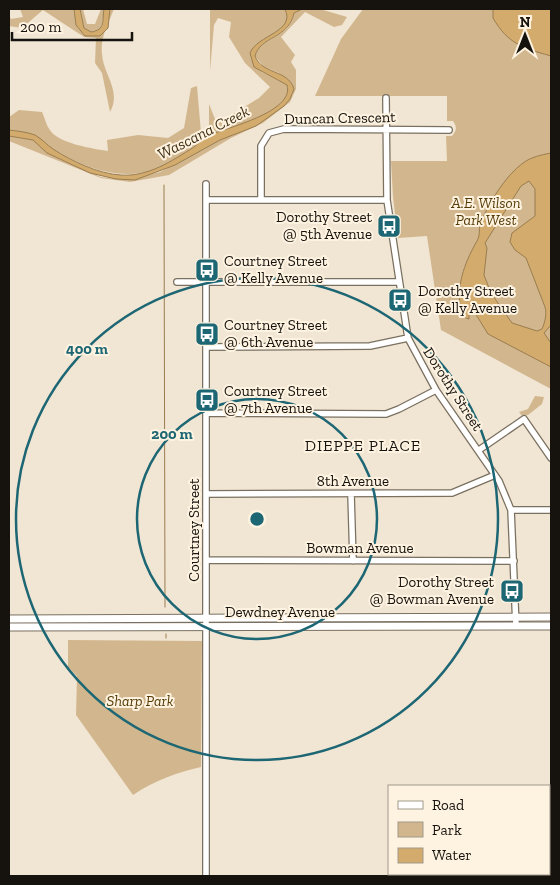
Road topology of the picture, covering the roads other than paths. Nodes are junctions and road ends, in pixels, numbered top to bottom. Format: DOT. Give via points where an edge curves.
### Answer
graph roads {
  1 [pos="386,98"];
  2 [pos="386,129"];
  3 [pos="450,130"];
  4 [pos="206,184"];
  5 [pos="206,200"];
  6 [pos="261,200"];
  7 [pos="387,200"];
  8 [pos="177,282"];
  9 [pos="206,282"];
  10 [pos="399,282"];
  11 [pos="408,338"];
  12 [pos="206,347"];
  13 [pos="436,390"];
  14 [pos="206,413"];
  15 [pos="479,450"];
  16 [pos="551,458"];
  17 [pos="495,475"];
  18 [pos="206,494"];
  19 [pos="352,494"];
  20 [pos="511,510"];
  21 [pos="551,510"];
  22 [pos="206,560"];
  23 [pos="353,561"];
  24 [pos="514,561"];
  25 [pos="516,617"];
  26 [pos="551,617"];
  27 [pos="9,619"];
  28 [pos="206,622"];
  29 [pos="516,626"];
  30 [pos="551,626"];
  31 [pos="9,627"];
  32 [pos="206,876"];
  1 -- 2 [label="street, Dorothy Street"];
  2 -- 3 [label="street, Duncan Crescent"];
  2 -- 6 [label="street, Duncan Crescent" via="284,129 269,133 261,146"];
  2 -- 7 [label="street, Dorothy Street"];
  4 -- 5 [label="street, Courtney Street"];
  5 -- 6 [label="street"];
  5 -- 9 [label="street, Courtney Street"];
  6 -- 7 [label="street"];
  7 -- 10 [label="street, Dorothy Street"];
  8 -- 9 [label="street"];
  9 -- 10 [label="street"];
  9 -- 12 [label="street, Courtney Street"];
  10 -- 11 [label="street, Dorothy Street"];
  11 -- 12 [label="street" via="370,346"];
  11 -- 13 [label="street, Dorothy Street"];
  12 -- 14 [label="street, Courtney Street"];
  13 -- 14 [label="street" via="386,414"];
  13 -- 15 [label="street, Dorothy Street"];
  14 -- 18 [label="street, Courtney Street"];
  15 -- 16 [label="street" via="524,419"];
  15 -- 17 [label="street, Dorothy Street"];
  17 -- 19 [label="street, 8th Avenue" via="452,494"];
  17 -- 20 [label="street, Dorothy Street"];
  18 -- 19 [label="street, 8th Avenue"];
  18 -- 22 [label="street, Courtney Street"];
  19 -- 23 [label="street"];
  20 -- 21 [label="street"];
  20 -- 24 [label="street, Dorothy Street"];
  22 -- 23 [label="street, Bowman Avenue"];
  22 -- 28 [label="street, Courtney Street"];
  23 -- 24 [label="street, Bowman Avenue"];
  24 -- 25 [label="street, Dorothy Street"];
  25 -- 26 [label="main road, Dewdney Avenue"];
  25 -- 28 [label="main road, Dewdney Avenue"];
  25 -- 29 [label="street, Dorothy Street"];
  27 -- 28 [label="main road, Dewdney Avenue"];
  28 -- 29 [label="main road, Dewdney Avenue"];
  28 -- 31 [label="main road, Dewdney Avenue"];
  28 -- 32 [label="street, Courtney Street"];
  29 -- 30 [label="main road, Dewdney Avenue"];
}
